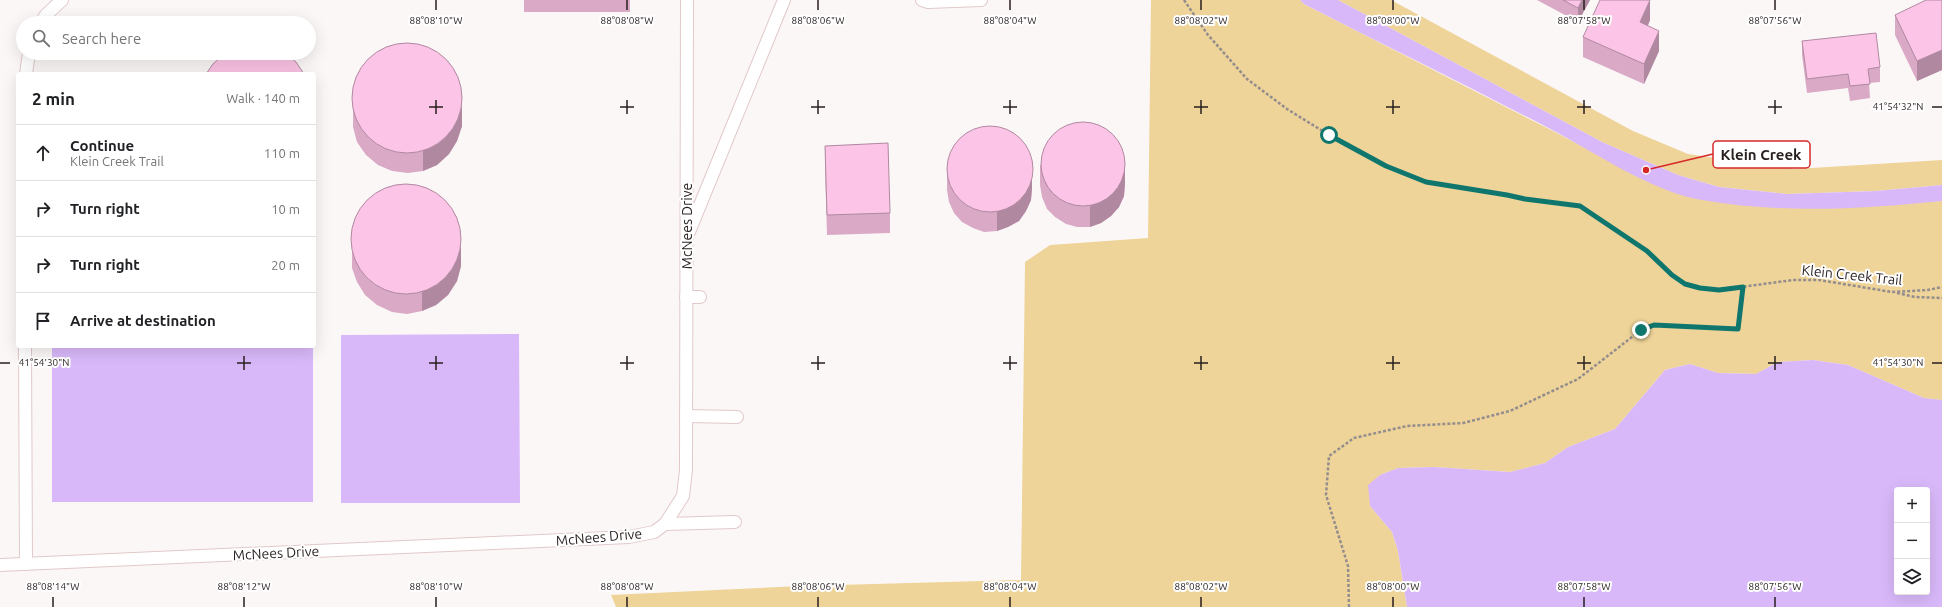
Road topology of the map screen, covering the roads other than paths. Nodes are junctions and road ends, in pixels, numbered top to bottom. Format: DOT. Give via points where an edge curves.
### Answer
graph roads {
  1 [pos="62,0"];
  2 [pos="687,0"];
  3 [pos="784,0"];
  4 [pos="922,0"];
  5 [pos="981,0"];
  6 [pos="45,16"];
  7 [pos="28,60"];
  8 [pos="26,72"];
  9 [pos="686,239"];
  10 [pos="686,297"];
  11 [pos="700,297"];
  12 [pos="25,348"];
  13 [pos="686,416"];
  14 [pos="737,416"];
  15 [pos="735,522"];
  16 [pos="665,524"];
  17 [pos="26,564"];
  18 [pos="0,565"];
  1 -- 6 [label="lane"];
  2 -- 9 [label="lane, McNees Drive"];
  3 -- 9 [label="lane"];
  4 -- 5 [label="lane"];
  7 -- 8 [label="lane"];
  9 -- 10 [label="lane, McNees Drive"];
  10 -- 11 [label="lane"];
  10 -- 13 [label="lane, McNees Drive"];
  12 -- 17 [label="lane"];
  13 -- 14 [label="lane"];
  13 -- 16 [label="lane, McNees Drive" via="686,470 683,496"];
  15 -- 16 [label="lane"];
  16 -- 17 [label="lane, McNees Drive" via="654,532 629,537"];
  17 -- 18 [label="lane, McNees Drive"];
}
